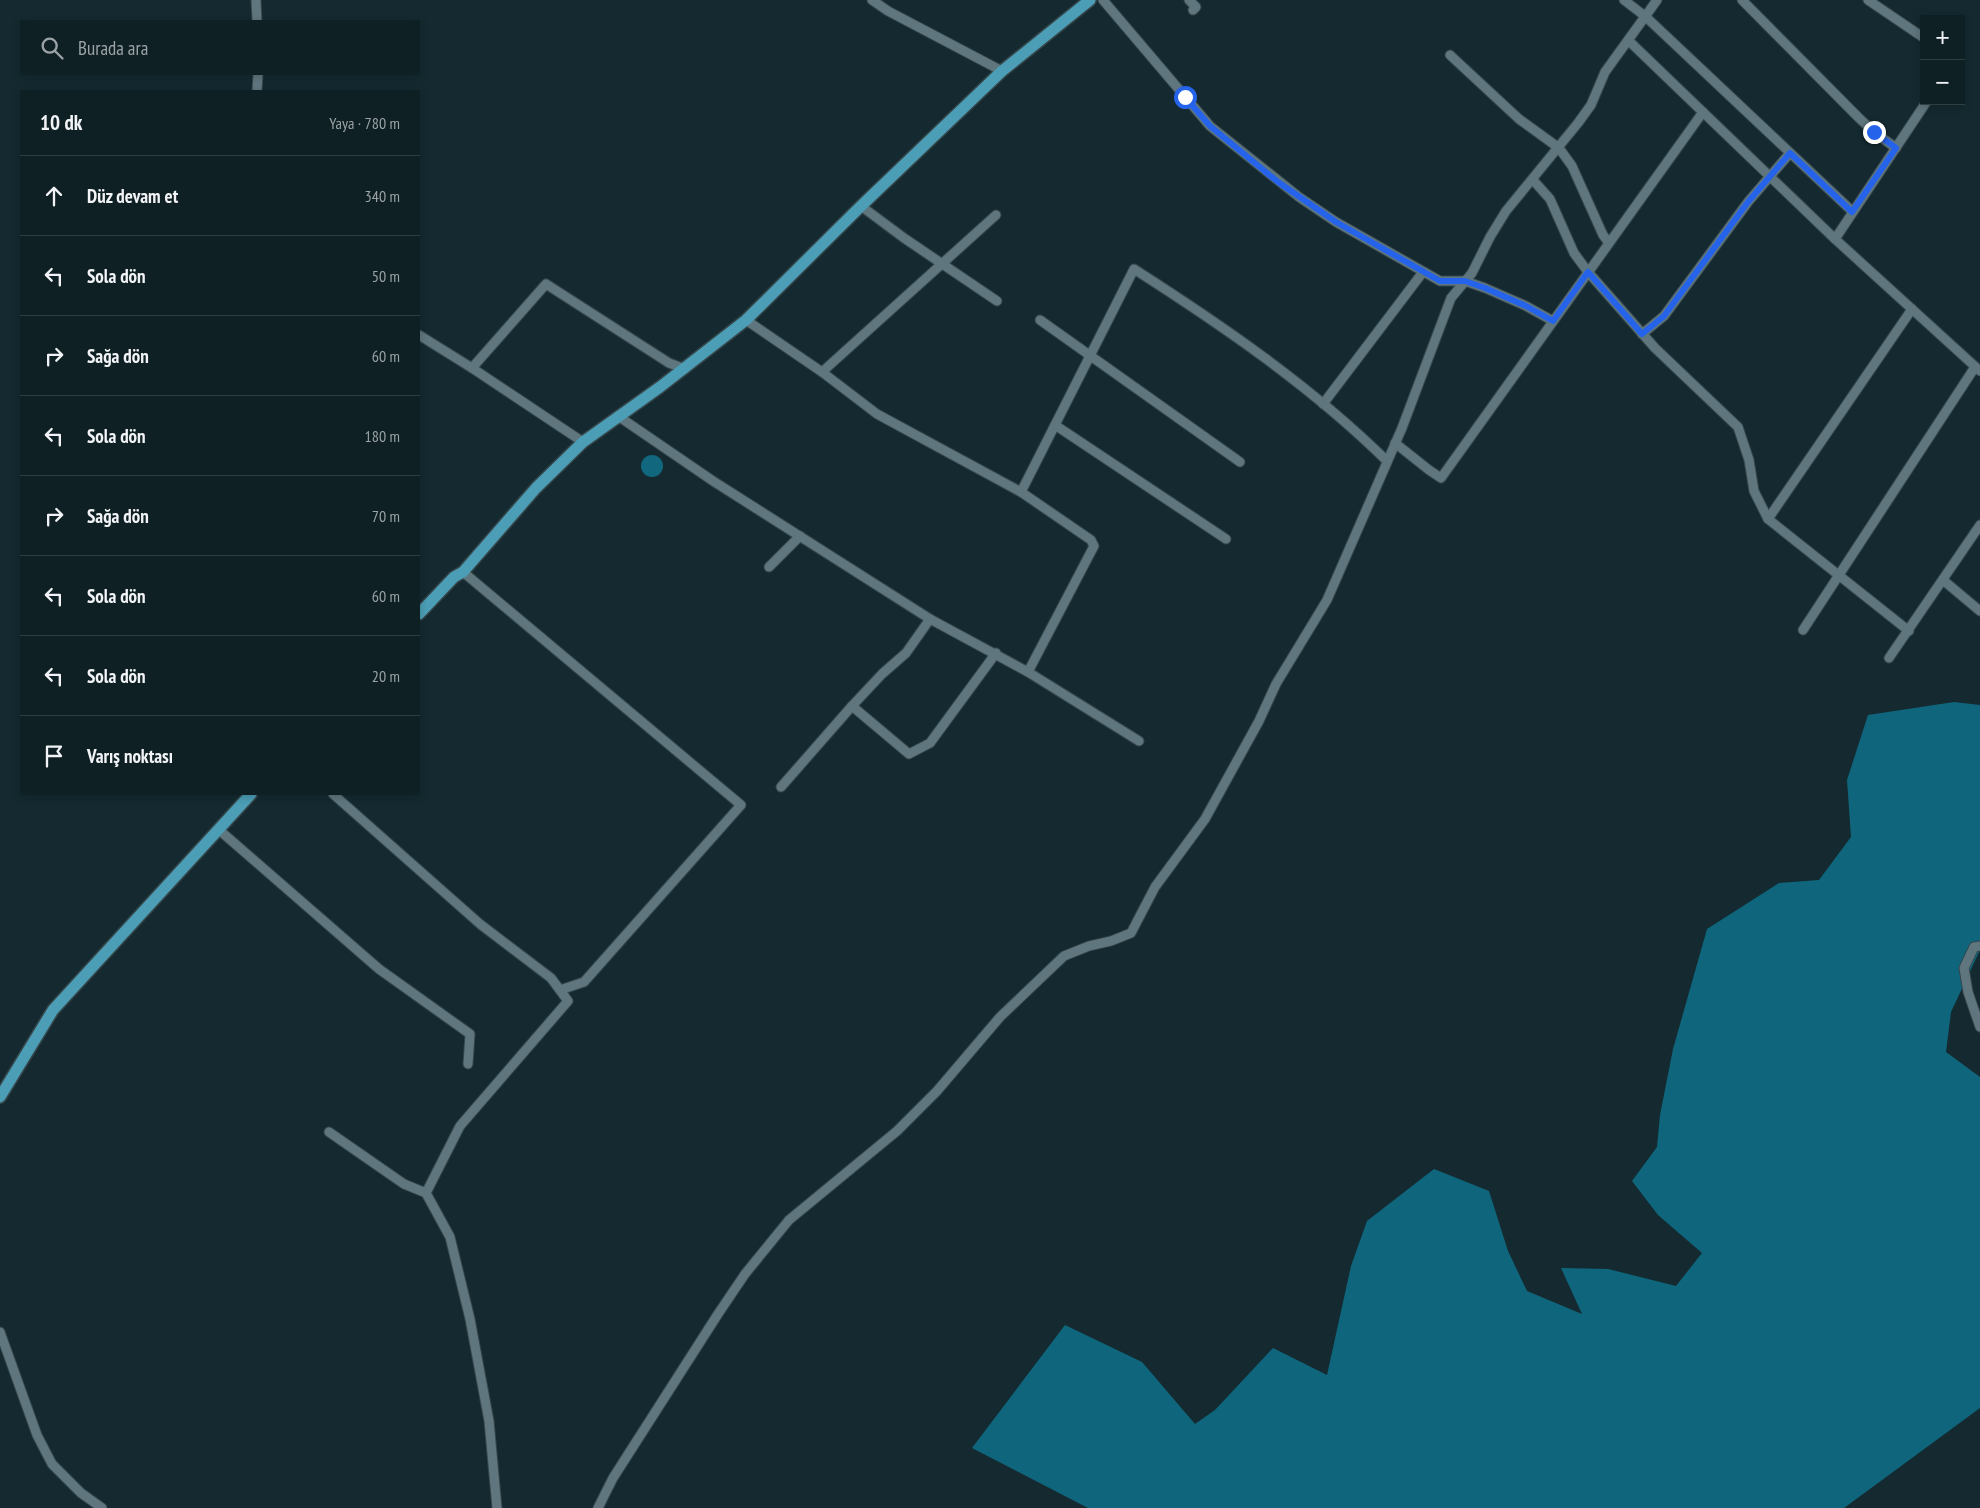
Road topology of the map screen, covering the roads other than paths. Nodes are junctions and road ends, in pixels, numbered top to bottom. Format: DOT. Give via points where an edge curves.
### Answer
graph roads {
  1 [pos="256,0"];
  2 [pos="872,0"];
  3 [pos="1090,0"];
  4 [pos="1103,0"];
  5 [pos="1189,0"];
  6 [pos="1624,0"];
  7 [pos="1657,0"];
  8 [pos="1742,0"];
  9 [pos="1868,0"];
  10 [pos="1193,10"];
  11 [pos="1646,18"];
  12 [pos="257,20"];
  13 [pos="1920,35"];
  14 [pos="1628,41"];
  15 [pos="1450,54"];
  16 [pos="1002,71"];
  17 [pos="258,75"];
  18 [pos="257,90"];
  19 [pos="1924,105"];
  20 [pos="1703,112"];
  21 [pos="1559,148"];
  22 [pos="1896,148"];
  23 [pos="1790,153"];
  24 [pos="1770,176"];
  25 [pos="1533,180"];
  26 [pos="861,206"];
  27 [pos="1852,212"];
  28 [pos="996,215"];
  29 [pos="1835,238"];
  30 [pos="1609,243"];
  31 [pos="942,264"];
  32 [pos="1423,272"];
  33 [pos="1588,272"];
  34 [pos="1465,281"];
  35 [pos="996,301"];
  36 [pos="1912,309"];
  37 [pos="746,320"];
  38 [pos="1040,320"];
  39 [pos="1553,321"];
  40 [pos="1642,334"];
  41 [pos="420,336"];
  42 [pos="1090,357"];
  43 [pos="472,368"];
  44 [pos="685,369"];
  45 [pos="1978,369"];
  46 [pos="822,372"];
  47 [pos="1323,404"];
  48 [pos="618,416"];
  49 [pos="1055,425"];
  50 [pos="582,442"];
  51 [pos="1395,443"];
  52 [pos="1387,460"];
  53 [pos="1240,462"];
  54 [pos="1021,492"];
  55 [pos="1768,519"];
  56 [pos="1980,525"];
  57 [pos="800,536"];
  58 [pos="1226,539"];
  59 [pos="770,567"];
  60 [pos="463,572"];
  61 [pos="1838,575"];
  62 [pos="1943,580"];
  63 [pos="1980,611"];
  64 [pos="420,613"];
  65 [pos="930,619"];
  66 [pos="1803,630"];
  67 [pos="1909,631"];
  68 [pos="996,653"];
  69 [pos="1890,658"];
  70 [pos="1028,672"];
  71 [pos="852,706"];
  72 [pos="1139,741"];
  73 [pos="781,787"];
  74 [pos="250,795"];
  75 [pos="334,795"];
  76 [pos="218,828"];
  77 [pos="1980,946"];
  78 [pos="560,990"];
  79 [pos="1980,1027"];
  80 [pos="468,1064"];
  81 [pos="0,1097"];
  82 [pos="329,1132"];
  83 [pos="426,1193"];
  84 [pos="0,1332"];
  85 [pos="102,1508"];
  86 [pos="497,1508"];
  87 [pos="598,1508"];
  1 -- 12 [label="street"];
  2 -- 16 [label="street"];
  3 -- 16 [label="main road"];
  4 -- 32 [label="street" via="1210,126 1299,197"];
  5 -- 10 [label="street" via="1196,7"];
  6 -- 11 [label="street"];
  7 -- 11 [label="street"];
  8 -- 22 [label="street" via="1859,118"];
  9 -- 13 [label="street"];
  11 -- 14 [label="street"];
  11 -- 23 [label="street"];
  14 -- 20 [label="street"];
  14 -- 21 [label="street" via="1605,72 1591,105"];
  15 -- 21 [label="street" via="1519,119"];
  16 -- 26 [label="main road"];
  17 -- 18 [label="street"];
  19 -- 22 [label="street"];
  20 -- 24 [label="street"];
  20 -- 30 [label="street"];
  21 -- 25 [label="street"];
  21 -- 30 [label="street" via="1572,166 1602,235"];
  22 -- 27 [label="street"];
  23 -- 24 [label="street"];
  23 -- 27 [label="street"];
  24 -- 29 [label="street"];
  24 -- 40 [label="street" via="1664,316"];
  25 -- 33 [label="street" via="1550,199 1574,253"];
  25 -- 34 [label="street" via="1497,224 1478,264"];
  26 -- 31 [label="street"];
  26 -- 37 [label="main road"];
  27 -- 29 [label="street"];
  28 -- 31 [label="street"];
  29 -- 36 [label="street"];
  30 -- 33 [label="street"];
  31 -- 35 [label="street"];
  31 -- 46 [label="street"];
  32 -- 34 [label="street" via="1440,281"];
  32 -- 47 [label="street"];
  33 -- 39 [label="street"];
  33 -- 40 [label="street"];
  34 -- 39 [label="street"];
  34 -- 51 [label="street" via="1448,304"];
  36 -- 45 [label="street"];
  36 -- 55 [label="street"];
  37 -- 44 [label="main road"];
  37 -- 46 [label="street"];
  38 -- 42 [label="street"];
  39 -- 51 [label="street" via="1441,478"];
  40 -- 55 [label="street" via="1738,427 1749,460 1754,490"];
  41 -- 43 [label="street"];
  42 -- 47 [label="street" via="1134,269 1267,360"];
  42 -- 49 [label="street"];
  42 -- 53 [label="street"];
  43 -- 44 [label="street" via="546,284 669,363"];
  43 -- 50 [label="street"];
  44 -- 48 [label="main road"];
  45 -- 61 [label="street"];
  46 -- 54 [label="street" via="877,414"];
  47 -- 52 [label="street"];
  48 -- 50 [label="main road"];
  48 -- 57 [label="street"];
  49 -- 54 [label="street"];
  49 -- 58 [label="street"];
  50 -- 60 [label="main road" via="536,488"];
  51 -- 52 [label="street"];
  52 -- 87 [label="street" via="1326,600 1276,684 1205,819 1155,886 1131,934 1064,956 1000,1017 937,1091 897,1131 789,1220 718,1314 613,1478"];
  54 -- 70 [label="street" via="1091,540 1094,546"];
  55 -- 61 [label="street"];
  56 -- 62 [label="street"];
  57 -- 59 [label="street"];
  57 -- 65 [label="street"];
  60 -- 64 [label="main road" via="454,577"];
  60 -- 78 [label="street" via="741,805 584,982"];
  61 -- 66 [label="street"];
  61 -- 67 [label="street"];
  62 -- 63 [label="street"];
  62 -- 67 [label="street"];
  65 -- 68 [label="street"];
  65 -- 71 [label="street" via="906,653"];
  67 -- 69 [label="street"];
  68 -- 70 [label="street"];
  68 -- 71 [label="street" via="930,743 909,754"];
  70 -- 72 [label="street"];
  71 -- 73 [label="street"];
  74 -- 76 [label="main road"];
  75 -- 78 [label="street" via="480,924 551,978"];
  76 -- 80 [label="street" via="379,969 470,1034"];
  76 -- 81 [label="main road" via="52,1010"];
  77 -- 79 [label="street" via="1974,947 1964,968"];
  78 -- 83 [label="street" via="568,1001 460,1126"];
  82 -- 83 [label="street" via="404,1184"];
  83 -- 86 [label="street" via="450,1237 470,1319 489,1420"];
  84 -- 85 [label="street" via="37,1435 52,1464 81,1493"];
}
